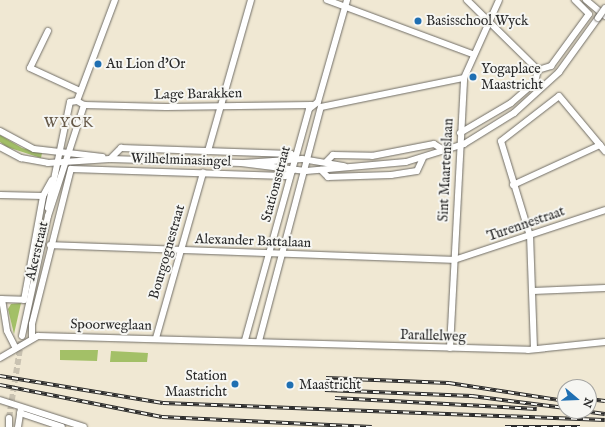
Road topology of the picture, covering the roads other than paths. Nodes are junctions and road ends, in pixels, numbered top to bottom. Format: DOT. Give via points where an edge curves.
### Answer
graph roads {
  1 [pos="115,0"];
  2 [pos="251,0"];
  3 [pos="327,0"];
  4 [pos="468,0"];
  5 [pos="499,0"];
  6 [pos="575,0"];
  7 [pos="586,0"];
  8 [pos="346,3"];
  9 [pos="605,8"];
  10 [pos="605,16"];
  11 [pos="488,21"];
  12 [pos="48,31"];
  13 [pos="472,54"];
  14 [pos="538,70"];
  15 [pos="464,78"];
  16 [pos="80,91"];
  17 [pos="77,101"];
  18 [pos="317,104"];
  19 [pos="84,105"];
  20 [pos="221,105"];
  21 [pos="0,131"];
  22 [pos="460,133"];
  23 [pos="600,145"];
  24 [pos="460,146"];
  25 [pos="0,147"];
  26 [pos="445,151"];
  27 [pos="605,151"];
  28 [pos="58,152"];
  29 [pos="208,152"];
  30 [pos="68,153"];
  31 [pos="108,158"];
  32 [pos="423,158"];
  33 [pos="295,160"];
  34 [pos="309,160"];
  35 [pos="63,162"];
  36 [pos="326,162"];
  37 [pos="56,163"];
  38 [pos="241,163"];
  39 [pos="353,167"];
  40 [pos="292,170"];
  41 [pos="321,170"];
  42 [pos="69,171"];
  43 [pos="306,171"];
  44 [pos="203,173"];
  45 [pos="52,180"];
  46 [pos="513,185"];
  47 [pos="0,194"];
  48 [pos="44,196"];
  49 [pos="605,210"];
  50 [pos="48,216"];
  51 [pos="530,236"];
  52 [pos="50,245"];
  53 [pos="180,250"];
  54 [pos="269,254"];
  55 [pos="283,254"];
  56 [pos="454,260"];
  57 [pos="605,288"];
  58 [pos="533,291"];
  59 [pos="1,299"];
  60 [pos="7,331"];
  61 [pos="0,333"];
  62 [pos="22,336"];
  63 [pos="32,337"];
  64 [pos="156,338"];
  65 [pos="245,340"];
  66 [pos="259,341"];
  67 [pos="605,342"];
  68 [pos="15,348"];
  69 [pos="450,348"];
  70 [pos="534,349"];
  71 [pos="0,358"];
  72 [pos="0,400"];
  73 [pos="22,406"];
  74 [pos="20,413"];
  75 [pos="9,418"];
  76 [pos="9,427"];
  77 [pos="18,427"];
  78 [pos="62,427"];
  79 [pos="84,427"];
  1 -- 16 [label="street"];
  2 -- 20 [label="street"];
  3 -- 8 [label="street"];
  4 -- 11 [label="street"];
  5 -- 11 [label="street, Sint Maartenslaan"];
  6 -- 14 [label="street" via="588,12 551,66"];
  7 -- 10 [label="street"];
  8 -- 13 [label="street"];
  8 -- 18 [label="street"];
  9 -- 24 [label="street, Wilhelminasingel, bridge" via="564,66 533,98 506,119"];
  11 -- 13 [label="street, Sint Maartenslaan"];
  11 -- 14 [label="street"];
  12 -- 16 [label="street" via="30,68"];
  13 -- 15 [label="street, Sint Maartenslaan"];
  14 -- 22 [label="street" via="535,82 520,96"];
  15 -- 18 [label="street, Lage Barakken"];
  15 -- 22 [label="street, Sint Maartenslaan"];
  16 -- 17 [label="street"];
  17 -- 19 [label="street"];
  17 -- 28 [label="street, Akerstraat" via="70,102"];
  18 -- 20 [label="street, Lage Barakken"];
  18 -- 33 [label="street, Stationsstraat"];
  18 -- 34 [label="street, Stationsstraat"];
  19 -- 20 [label="street, Lage Barakken"];
  19 -- 30 [label="street, Akerstraat"];
  20 -- 29 [label="street"];
  21 -- 28 [label="street, Wilhelminasingel" via="22,145"];
  22 -- 24 [label="street, Sint Maartenslaan"];
  23 -- 27 [label="street"];
  23 -- 46 [label="street"];
  23 -- 46 [label="street" via="559,96 501,140"];
  24 -- 26 [label="street, Wilhelminasingel"];
  24 -- 56 [label="street, Sint Maartenslaan"];
  25 -- 37 [label="street, Wilhelminasingel" via="28,160"];
  26 -- 32 [label="street, Wilhelminasingel"];
  26 -- 36 [label="street, Wilhelminasingel" via="434,144 372,156 333,155"];
  28 -- 30 [label="street, Wilhelminasingel"];
  28 -- 37 [label="street, Akerstraat"];
  29 -- 31 [label="street" via="121,148"];
  29 -- 33 [label="street" via="291,154"];
  30 -- 31 [label="street, Wilhelminasingel"];
  30 -- 35 [label="street, Akerstraat"];
  31 -- 35 [label="street, Wilhelminasingel"];
  31 -- 38 [label="street, Wilhelminasingel"];
  32 -- 39 [label="street, Wilhelminasingel"];
  32 -- 41 [label="street, Wilhelminasingel" via="417,171 380,176 328,177"];
  33 -- 34 [label="street, Wilhelminasingel"];
  33 -- 38 [label="street, Wilhelminasingel"];
  33 -- 40 [label="street, Stationsstraat"];
  34 -- 36 [label="street, Wilhelminasingel"];
  34 -- 43 [label="street, Stationsstraat"];
  35 -- 37 [label="street, Wilhelminasingel"];
  35 -- 50 [label="street, Akerstraat"];
  36 -- 39 [label="street, Wilhelminasingel"];
  37 -- 45 [label="street, Akerstraat"];
  38 -- 40 [label="street, Wilhelminasingel"];
  39 -- 41 [label="street, Wilhelminasingel"];
  40 -- 43 [label="street, Wilhelminasingel"];
  40 -- 44 [label="street, Wilhelminasingel" via="285,176"];
  40 -- 54 [label="street, Stationsstraat"];
  41 -- 43 [label="street, Wilhelminasingel"];
  42 -- 44 [label="street, Wilhelminasingel" via="80,168"];
  42 -- 52 [label="street, Akerstraat"];
  43 -- 55 [label="street, Stationsstraat"];
  44 -- 53 [label="street, Bourgognestraat"];
  45 -- 48 [label="street, Akerstraat"];
  45 -- 50 [label="street, Akerstraat"];
  46 -- 51 [label="street"];
  47 -- 48 [label="street"];
  48 -- 59 [label="street, Akerstraat" via="24,300"];
  49 -- 51 [label="street, Turennestraat"];
  50 -- 62 [label="street, Akerstraat"];
  51 -- 56 [label="street, Turennestraat"];
  51 -- 58 [label="street"];
  52 -- 53 [label="street, Alexander Battalaan"];
  52 -- 63 [label="street, Akerstraat" via="32,324"];
  53 -- 54 [label="street, Alexander Battalaan"];
  53 -- 64 [label="street, Bourgognestraat"];
  54 -- 55 [label="street, Alexander Battalaan"];
  54 -- 65 [label="street, Stationsstraat"];
  55 -- 56 [label="street, Alexander Battalaan"];
  55 -- 66 [label="street, Stationsstraat"];
  56 -- 69 [label="street, Sint Maartenslaan"];
  57 -- 58 [label="street"];
  58 -- 70 [label="street"];
  59 -- 60 [label="street"];
  60 -- 61 [label="street"];
  60 -- 68 [label="street"];
  63 -- 64 [label="street, Spoorweglaan"];
  63 -- 68 [label="street"];
  64 -- 65 [label="street, Spoorweglaan"];
  65 -- 66 [label="street, Parallelweg"];
  66 -- 69 [label="street, Parallelweg"];
  67 -- 70 [label="street, Parallelweg"];
  68 -- 71 [label="street"];
  69 -- 70 [label="street, Parallelweg"];
  72 -- 73 [label="street"];
  73 -- 74 [label="street"];
  73 -- 79 [label="street"];
  74 -- 77 [label="street"];
  74 -- 78 [label="street"];
  75 -- 76 [label="street"];
}
